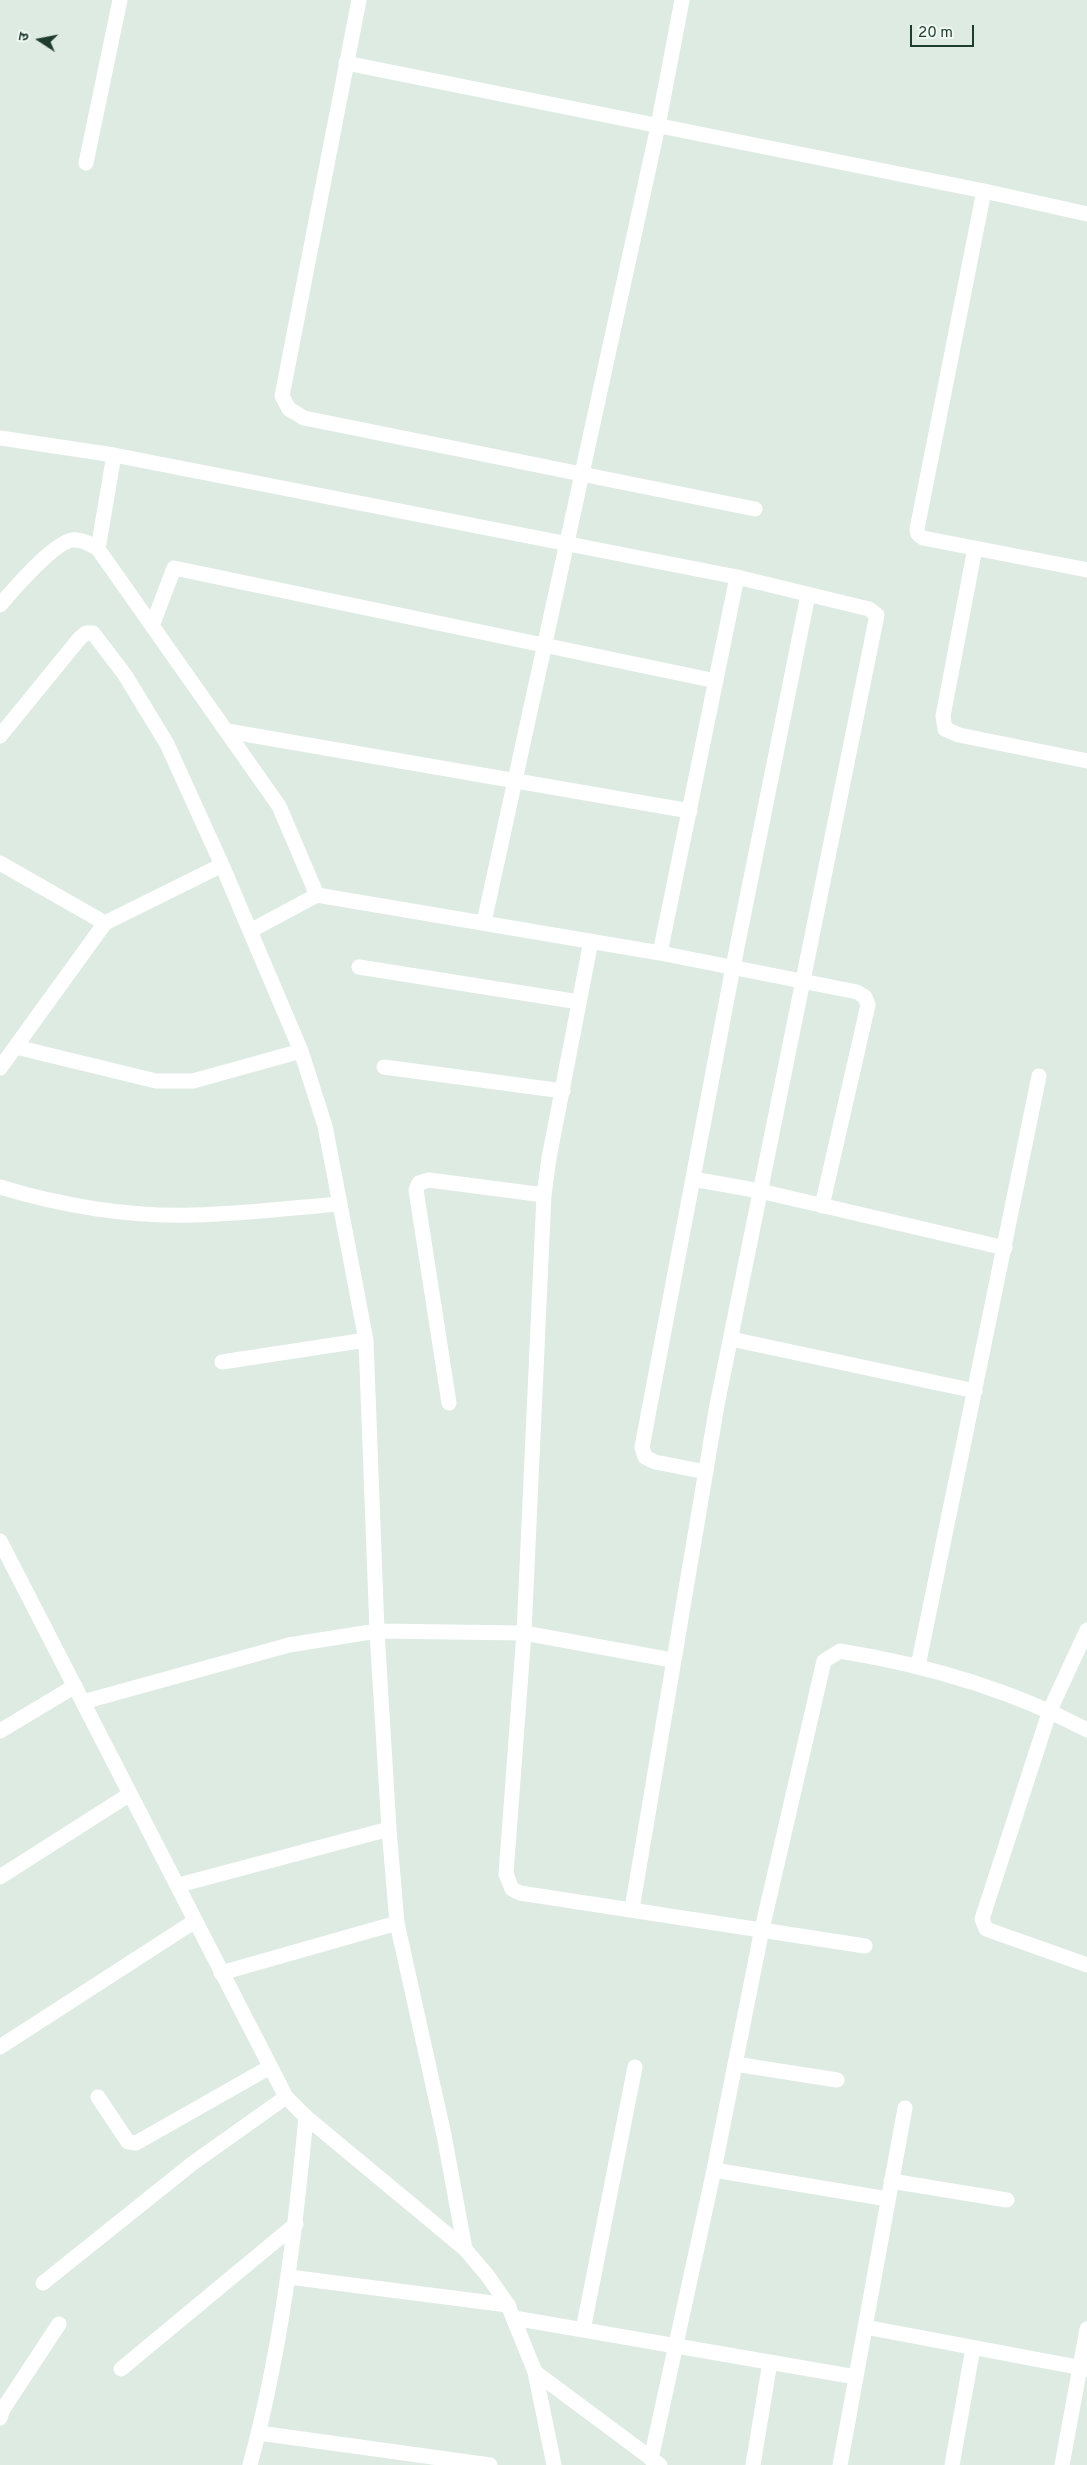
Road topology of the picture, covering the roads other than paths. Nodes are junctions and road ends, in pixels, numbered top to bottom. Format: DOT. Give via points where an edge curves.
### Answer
graph roads {
  1 [pos="120,0"];
  2 [pos="359,0"];
  3 [pos="682,0"];
  4 [pos="346,63"];
  5 [pos="658,126"];
  6 [pos="86,163"];
  7 [pos="984,191"];
  8 [pos="1087,214"];
  9 [pos="0,438"];
  10 [pos="114,455"];
  11 [pos="582,474"];
  12 [pos="755,509"];
  13 [pos="566,545"];
  14 [pos="975,548"];
  15 [pos="98,549"];
  16 [pos="1087,570"];
  17 [pos="736,577"];
  18 [pos="808,595"];
  19 [pos="0,605"];
  20 [pos="152,626"];
  21 [pos="544,646"];
  22 [pos="716,681"];
  23 [pos="227,731"];
  24 [pos="0,736"];
  25 [pos="1087,761"];
  26 [pos="514,781"];
  27 [pos="690,811"];
  28 [pos="0,863"];
  29 [pos="222,865"];
  30 [pos="317,895"];
  31 [pos="484,922"];
  32 [pos="105,923"];
  33 [pos="250,932"];
  34 [pos="591,941"];
  35 [pos="660,953"];
  36 [pos="359,967"];
  37 [pos="733,967"];
  38 [pos="803,982"];
  39 [pos="579,1002"];
  40 [pos="16,1046"];
  41 [pos="301,1051"];
  42 [pos="384,1067"];
  43 [pos="0,1068"];
  44 [pos="1039,1076"];
  45 [pos="563,1091"];
  46 [pos="693,1179"];
  47 [pos="0,1186"];
  48 [pos="760,1191"];
  49 [pos="544,1195"];
  50 [pos="338,1204"];
  51 [pos="822,1206"];
  52 [pos="1005,1248"];
  53 [pos="731,1339"];
  54 [pos="366,1340"];
  55 [pos="222,1362"];
  56 [pos="975,1391"];
  57 [pos="448,1403"];
  58 [pos="706,1472"];
  59 [pos="0,1542"];
  60 [pos="1087,1630"];
  61 [pos="377,1631"];
  62 [pos="524,1633"];
  63 [pos="672,1660"];
  64 [pos="918,1666"];
  65 [pos="75,1686"];
  66 [pos="83,1702"];
  67 [pos="1050,1710"];
  68 [pos="1087,1730"];
  69 [pos="0,1731"];
  70 [pos="130,1794"];
  71 [pos="389,1829"];
  72 [pos="0,1877"];
  73 [pos="179,1885"];
  74 [pos="632,1909"];
  75 [pos="195,1921"];
  76 [pos="397,1923"];
  77 [pos="762,1929"];
  78 [pos="865,1946"];
  79 [pos="1087,1965"];
  80 [pos="221,1973"];
  81 [pos="0,2047"];
  82 [pos="736,2064"];
  83 [pos="270,2067"];
  84 [pos="635,2067"];
  85 [pos="837,2080"];
  86 [pos="98,2097"];
  87 [pos="286,2097"];
  88 [pos="905,2108"];
  89 [pos="306,2117"];
  90 [pos="714,2170"];
  91 [pos="891,2181"];
  92 [pos="888,2199"];
  93 [pos="1007,2200"];
  94 [pos="296,2224"];
  95 [pos="465,2249"];
  96 [pos="288,2277"];
  97 [pos="43,2283"];
  98 [pos="511,2312"];
  99 [pos="59,2324"];
  100 [pos="865,2327"];
  101 [pos="582,2330"];
  102 [pos="1087,2330"];
  103 [pos="675,2346"];
  104 [pos="973,2348"];
  105 [pos="770,2362"];
  106 [pos="121,2369"];
  107 [pos="1083,2369"];
  108 [pos="535,2372"];
  109 [pos="856,2377"];
  110 [pos="1,2412"];
  111 [pos="259,2433"];
  112 [pos="655,2462"];
  113 [pos="250,2465"];
  114 [pos="490,2465"];
  115 [pos="554,2465"];
  116 [pos="753,2465"];
  117 [pos="840,2465"];
  118 [pos="952,2465"];
  119 [pos="1062,2465"];
  1 -- 6 [label="street"];
  2 -- 4 [label="street"];
  3 -- 5 [label="street"];
  4 -- 5 [label="street"];
  4 -- 11 [label="street" via="282,396 288,409 304,418"];
  5 -- 7 [label="street"];
  5 -- 11 [label="street"];
  7 -- 8 [label="street"];
  7 -- 14 [label="street" via="917,528 923,538"];
  9 -- 10 [label="street"];
  10 -- 13 [label="street"];
  10 -- 15 [label="street"];
  11 -- 12 [label="street"];
  11 -- 13 [label="street"];
  13 -- 17 [label="street"];
  13 -- 21 [label="street"];
  14 -- 16 [label="street"];
  14 -- 25 [label="street" via="943,716 945,729 959,735"];
  15 -- 19 [label="street" via="86,542 73,540 59,546"];
  15 -- 20 [label="street"];
  17 -- 18 [label="street"];
  17 -- 22 [label="street"];
  18 -- 37 [label="street"];
  18 -- 38 [label="street" via="869,609 877,615"];
  20 -- 21 [label="street" via="174,568"];
  20 -- 23 [label="street"];
  21 -- 22 [label="street"];
  21 -- 26 [label="street"];
  22 -- 27 [label="street"];
  23 -- 26 [label="street"];
  23 -- 30 [label="street" via="279,806"];
  24 -- 29 [label="street" via="79,639 86,633 93,633 125,675 167,744"];
  26 -- 27 [label="street"];
  26 -- 31 [label="street"];
  27 -- 35 [label="street"];
  28 -- 32 [label="street"];
  29 -- 32 [label="street"];
  29 -- 33 [label="street"];
  30 -- 31 [label="street"];
  30 -- 33 [label="street"];
  31 -- 34 [label="street"];
  32 -- 40 [label="street"];
  33 -- 41 [label="street"];
  34 -- 35 [label="street"];
  34 -- 39 [label="street"];
  35 -- 37 [label="street"];
  36 -- 39 [label="street"];
  37 -- 38 [label="street"];
  37 -- 46 [label="street"];
  38 -- 48 [label="street"];
  38 -- 51 [label="street" via="857,992 865,997 868,1005"];
  39 -- 45 [label="street"];
  40 -- 41 [label="street" via="156,1081 176,1082 193,1081"];
  40 -- 43 [label="street"];
  41 -- 50 [label="street" via="325,1126"];
  42 -- 45 [label="street"];
  44 -- 52 [label="street"];
  45 -- 49 [label="street"];
  46 -- 48 [label="street"];
  46 -- 58 [label="street" via="642,1447 646,1457 655,1462"];
  47 -- 50 [label="street" via="79,1206 154,1215"];
  48 -- 51 [label="street"];
  48 -- 53 [label="street"];
  49 -- 57 [label="street" via="429,1180 419,1184 416,1190"];
  49 -- 62 [label="street"];
  50 -- 54 [label="street"];
  51 -- 52 [label="street"];
  52 -- 56 [label="street"];
  53 -- 56 [label="street"];
  53 -- 58 [label="street"];
  54 -- 55 [label="street"];
  54 -- 61 [label="street"];
  56 -- 64 [label="street"];
  58 -- 63 [label="street"];
  59 -- 65 [label="street"];
  60 -- 67 [label="street"];
  61 -- 62 [label="street"];
  61 -- 66 [label="street" via="289,1645"];
  61 -- 71 [label="street"];
  62 -- 63 [label="street"];
  62 -- 74 [label="street" via="506,1874 508,1883 520,1893"];
  63 -- 74 [label="street"];
  64 -- 67 [label="street" via="984,1685"];
  64 -- 77 [label="street" via="840,1651 824,1661"];
  65 -- 66 [label="street"];
  65 -- 69 [label="street"];
  66 -- 70 [label="street"];
  67 -- 68 [label="street"];
  67 -- 79 [label="street" via="982,1924 986,1929"];
  70 -- 72 [label="street"];
  70 -- 73 [label="street"];
  71 -- 73 [label="street"];
  71 -- 76 [label="street"];
  73 -- 75 [label="street"];
  74 -- 77 [label="street"];
  75 -- 80 [label="street"];
  75 -- 81 [label="street"];
  76 -- 80 [label="street"];
  76 -- 95 [label="street" via="444,2135"];
  77 -- 78 [label="street"];
  77 -- 82 [label="street"];
  80 -- 83 [label="street"];
  82 -- 85 [label="street"];
  82 -- 90 [label="street"];
  83 -- 86 [label="street" via="136,2143 128,2142"];
  83 -- 87 [label="street"];
  84 -- 101 [label="street"];
  87 -- 89 [label="street"];
  87 -- 97 [label="street" via="193,2163"];
  88 -- 91 [label="street"];
  89 -- 94 [label="street"];
  89 -- 95 [label="street"];
  90 -- 92 [label="street"];
  90 -- 103 [label="street"];
  91 -- 92 [label="street"];
  91 -- 93 [label="street"];
  92 -- 100 [label="street"];
  94 -- 96 [label="street"];
  94 -- 106 [label="street"];
  95 -- 98 [label="street"];
  96 -- 98 [label="street"];
  96 -- 111 [label="street"];
  98 -- 101 [label="street"];
  98 -- 108 [label="street"];
  99 -- 110 [label="street"];
  100 -- 104 [label="street"];
  100 -- 109 [label="street"];
  101 -- 103 [label="street"];
  102 -- 107 [label="street"];
  103 -- 105 [label="street"];
  103 -- 112 [label="street"];
  104 -- 107 [label="street"];
  104 -- 118 [label="street"];
  105 -- 109 [label="street"];
  105 -- 116 [label="street"];
  107 -- 119 [label="street"];
  108 -- 112 [label="street"];
  108 -- 115 [label="street"];
  109 -- 117 [label="street"];
  111 -- 113 [label="street"];
  111 -- 114 [label="street"];
}
